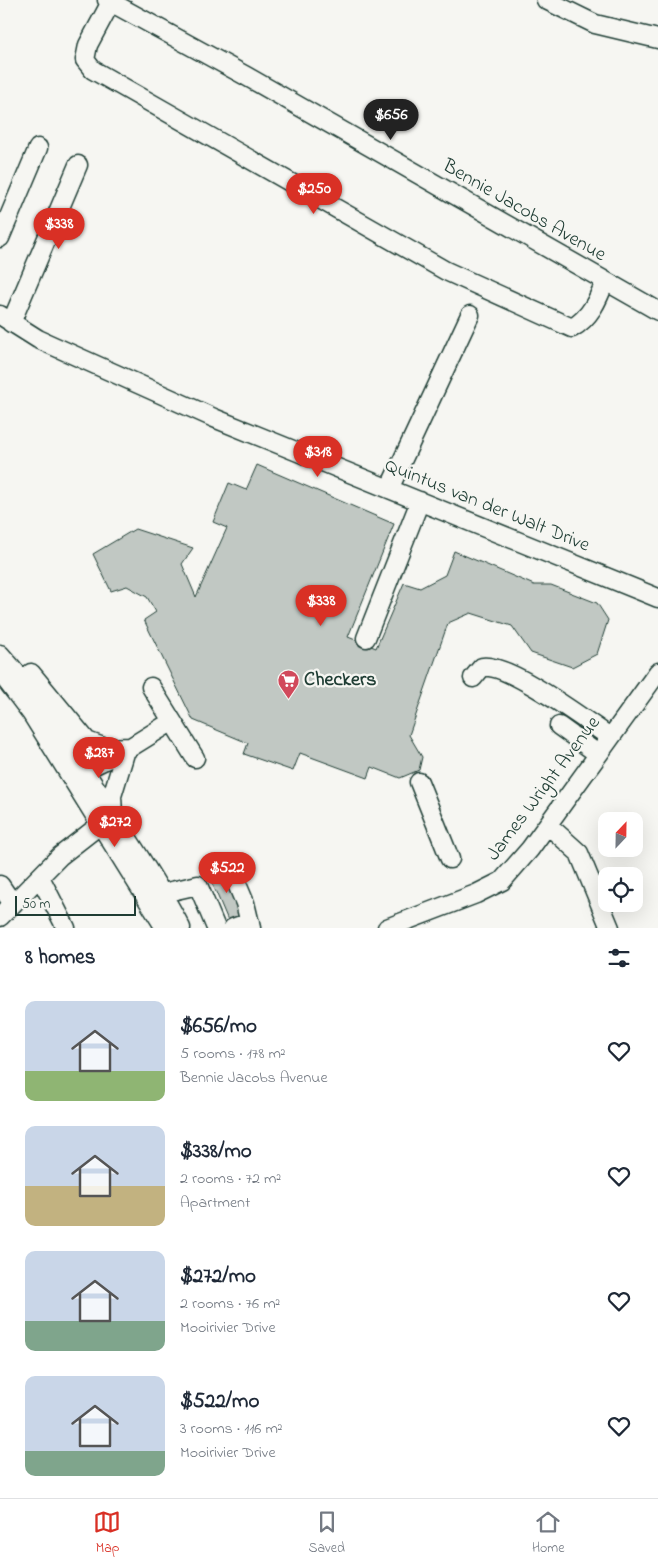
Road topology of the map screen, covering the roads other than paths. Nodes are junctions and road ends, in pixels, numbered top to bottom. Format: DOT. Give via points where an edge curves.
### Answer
graph roads {
  1 [pos="546,0"];
  2 [pos="109,1"];
  3 [pos="658,39"];
  4 [pos="38,148"];
  5 [pos="78,165"];
  6 [pos="0,238"];
  7 [pos="605,281"];
  8 [pos="658,311"];
  9 [pos="470,314"];
  10 [pos="5,319"];
  11 [pos="389,489"];
  12 [pos="420,502"];
  13 [pos="658,598"];
  14 [pos="366,638"];
  15 [pos="0,643"];
  16 [pos="0,654"];
  17 [pos="0,672"];
  18 [pos="658,672"];
  19 [pos="473,678"];
  20 [pos="151,687"];
  21 [pos="171,722"];
  22 [pos="559,726"];
  23 [pos="610,737"];
  24 [pos="128,748"];
  25 [pos="598,754"];
  26 [pos="195,758"];
  27 [pos="78,773"];
  28 [pos="419,782"];
  29 [pos="107,819"];
  30 [pos="548,825"];
  31 [pos="450,859"];
  32 [pos="230,876"];
  33 [pos="40,878"];
  34 [pos="0,885"];
  35 [pos="155,895"];
  36 [pos="13,904"];
  37 [pos="0,916"];
  38 [pos="245,926"];
  39 [pos="66,928"];
  40 [pos="165,928"];
  41 [pos="181,928"];
  42 [pos="216,928"];
  43 [pos="387,928"];
  44 [pos="610,928"];
  1 -- 3 [label="street" via="595,24"];
  2 -- 7 [label="street, Bennie Jacobs Avenue"];
  2 -- 7 [label="street" via="88,45 85,60 93,70 385,237 446,271 572,328 584,322"];
  4 -- 6 [label="street"];
  5 -- 10 [label="street"];
  7 -- 8 [label="street, Bennie Jacobs Avenue"];
  9 -- 11 [label="street"];
  10 -- 11 [label="street, Quintus van der Walt Drive" via="38,339 114,374"];
  11 -- 12 [label="street, Quintus van der Walt Drive"];
  12 -- 13 [label="street, Quintus van der Walt Drive"];
  12 -- 14 [label="street"];
  15 -- 24 [label="street" via="87,741 106,748"];
  16 -- 27 [label="street" via="34,695"];
  17 -- 27 [label="street"];
  18 -- 23 [label="street, James Wright Avenue"];
  19 -- 23 [label="street" via="482,667 493,667 531,685"];
  20 -- 21 [label="street"];
  21 -- 24 [label="street"];
  21 -- 26 [label="street"];
  22 -- 25 [label="street"];
  23 -- 25 [label="street, James Wright Avenue"];
  24 -- 27 [label="street"];
  24 -- 29 [label="street"];
  25 -- 30 [label="street, James Wright Avenue"];
  27 -- 29 [label="street"];
  28 -- 31 [label="street"];
  29 -- 33 [label="street" via="60,856"];
  29 -- 35 [label="street"];
  30 -- 43 [label="street, James Wright Avenue" via="502,881"];
  30 -- 44 [label="street" via="579,853"];
  32 -- 38 [label="street" via="239,885"];
  33 -- 36 [label="street"];
  33 -- 39 [label="street"];
  34 -- 36 [label="street"];
  35 -- 40 [label="street"];
  35 -- 41 [label="street"];
  35 -- 42 [label="street" via="205,884"];
  36 -- 37 [label="street"];
}
